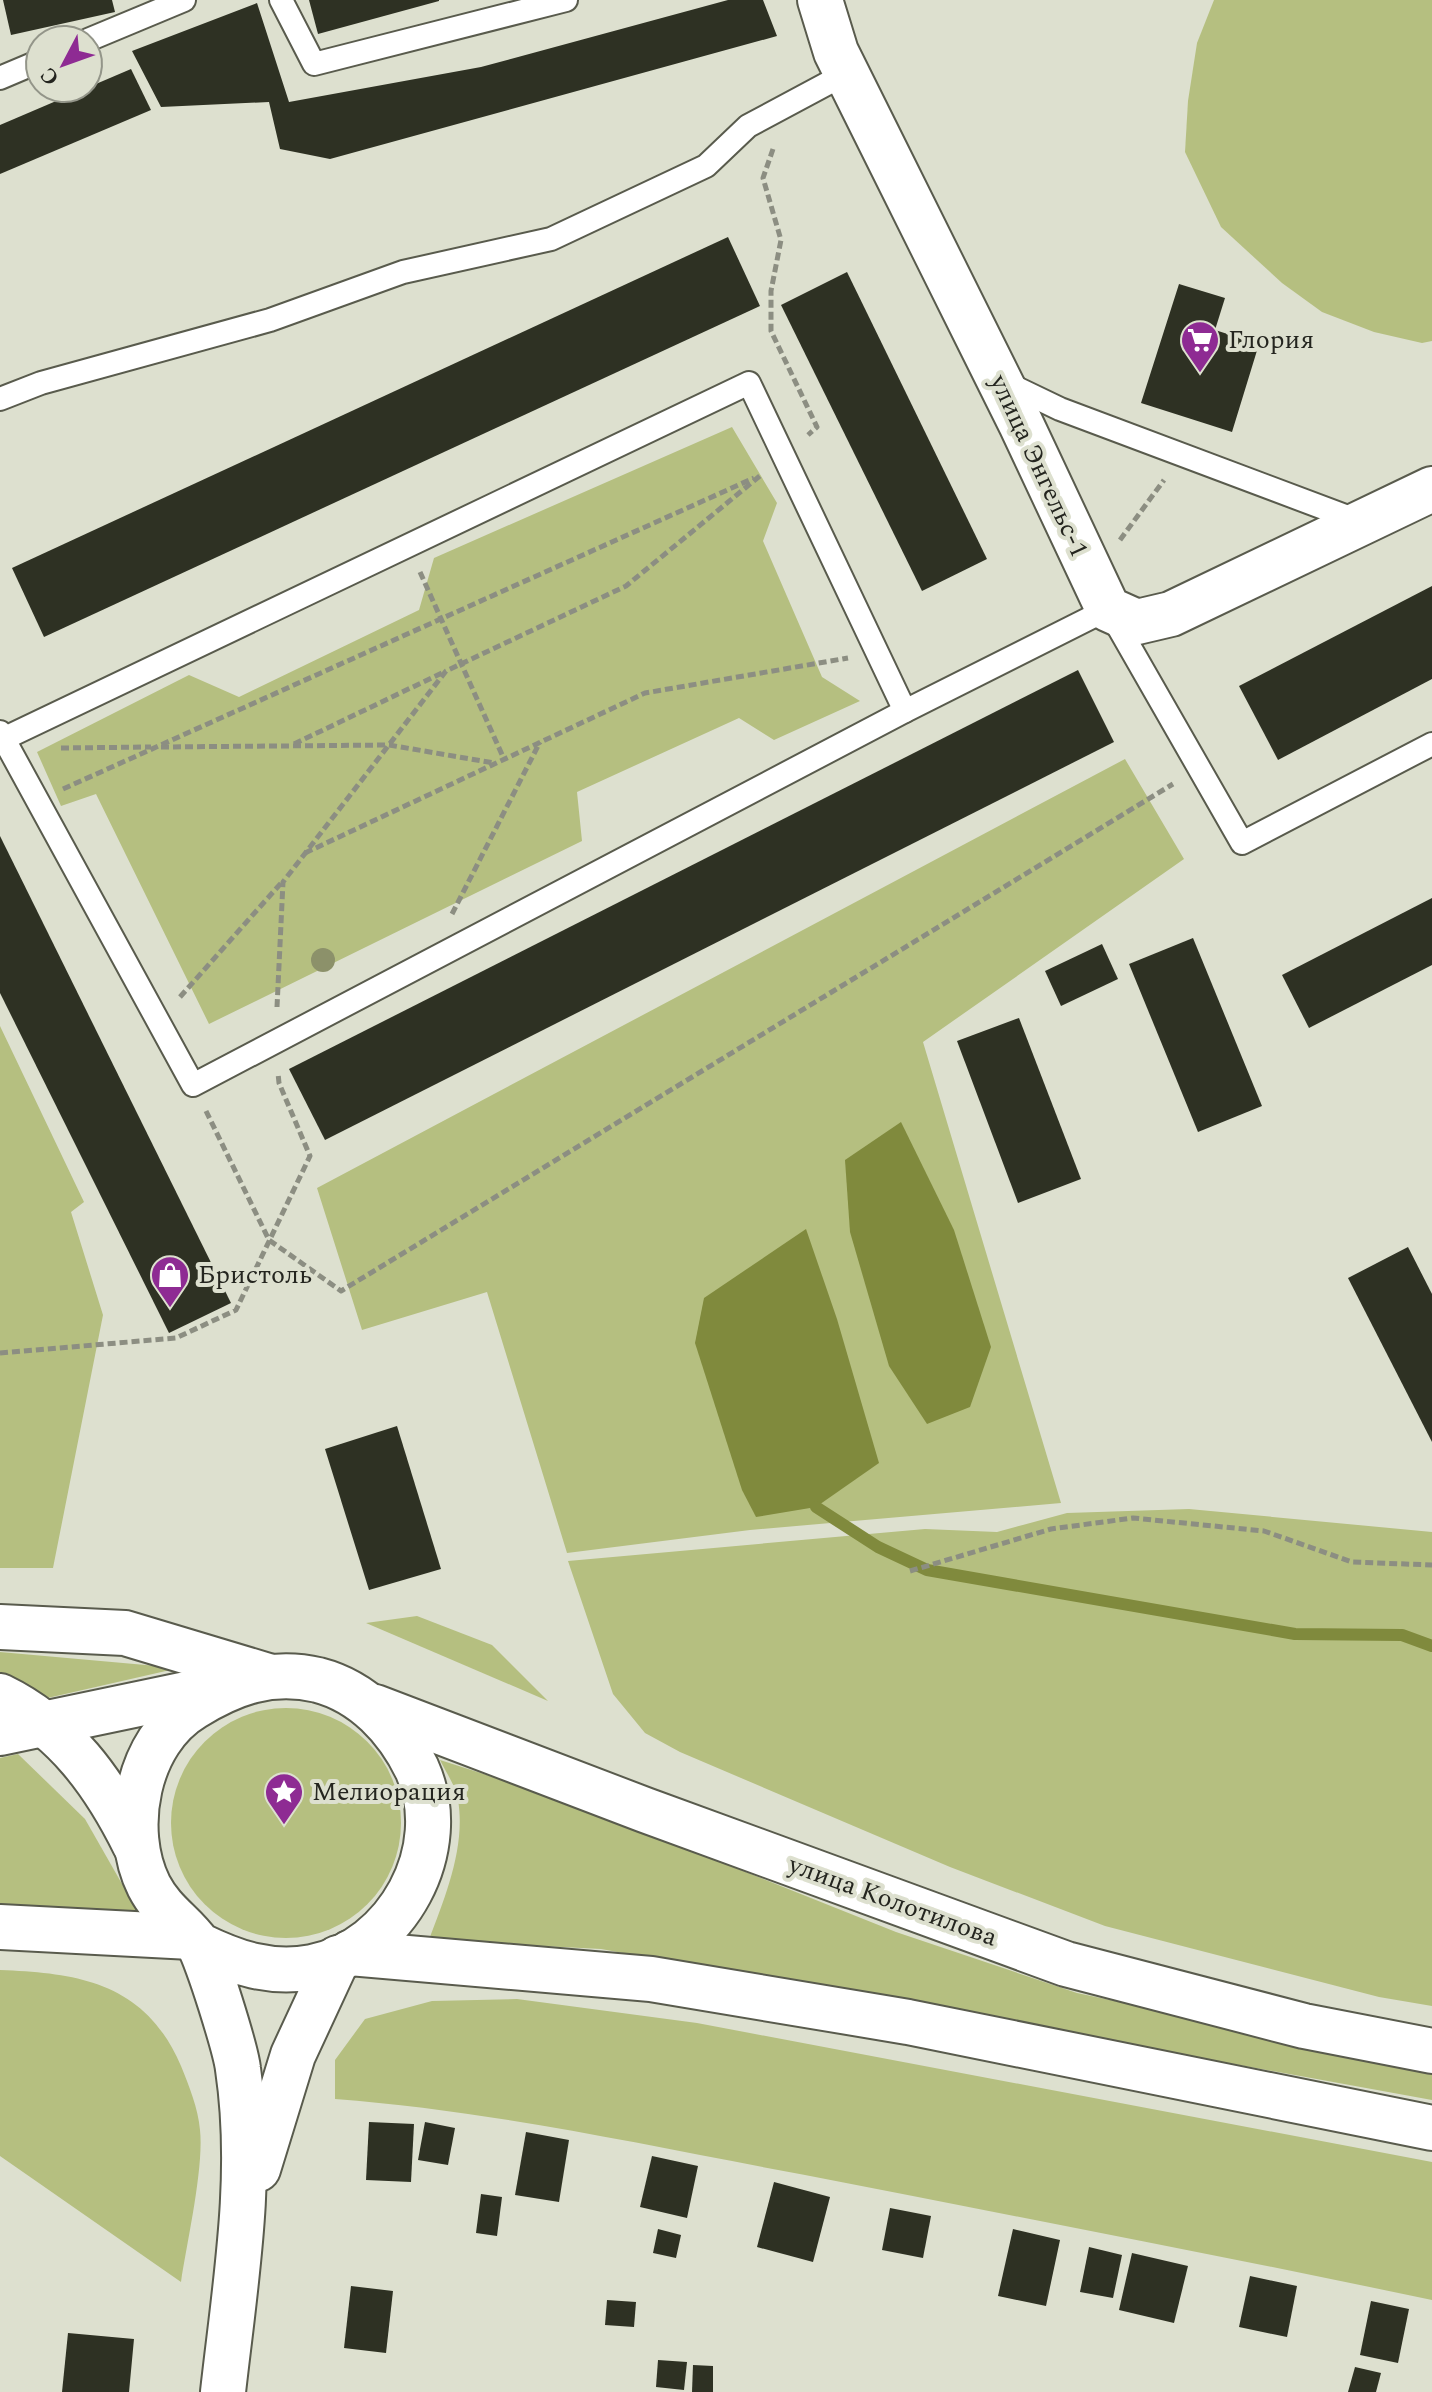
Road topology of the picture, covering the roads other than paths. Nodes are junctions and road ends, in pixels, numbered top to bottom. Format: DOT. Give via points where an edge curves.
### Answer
graph roads {
  1 [pos="184,0"];
  2 [pos="281,0"];
  3 [pos="566,0"];
  4 [pos="820,0"];
  5 [pos="151,6"];
  6 [pos="104,31"];
  7 [pos="24,68"];
  8 [pos="847,73"];
  9 [pos="0,78"];
  10 [pos="998,379"];
  11 [pos="0,399"];
  12 [pos="1432,489"];
  13 [pos="1362,522"];
  14 [pos="1101,596"];
  15 [pos="905,711"];
  16 [pos="4,740"];
  17 [pos="1432,744"];
  18 [pos="0,1627"];
  19 [pos="250,1681"];
  20 [pos="0,1696"];
  21 [pos="368,1704"];
  22 [pos="45,1722"];
  23 [pos="0,1733"];
  24 [pos="137,1849"];
  25 [pos="0,1927"];
  26 [pos="195,1941"];
  27 [pos="344,1956"];
  28 [pos="1432,2051"];
  29 [pos="1432,2128"];
  30 [pos="242,2221"];
  31 [pos="223,2392"];
  1 -- 5 [label="lane"];
  2 -- 3 [label="lane" via="314,64"];
  4 -- 8 [label="main road, улица Энгельс-1"];
  5 -- 6 [label="lane"];
  7 -- 9 [label="lane"];
  8 -- 10 [label="main road, улица Энгельс-1"];
  8 -- 11 [label="lane" via="748,126 706,166 551,239 403,272 270,320"];
  10 -- 13 [label="lane" via="1060,409"];
  10 -- 14 [label="main road, улица Энгельс-1"];
  12 -- 13 [label="main road"];
  13 -- 14 [label="main road" via="1171,614 1137,622"];
  14 -- 15 [label="lane"];
  14 -- 17 [label="lane" via="1242,843"];
  15 -- 16 [label="lane" via="749,383"];
  15 -- 16 [label="lane" via="193,1085"];
  18 -- 19 [label="main road" via="125,1633"];
  19 -- 21 [label="main road, улица Колотилова" via="324,1682"];
  19 -- 22 [label="main road, улица Колотилова"];
  19 -- 24 [label="main road, улица Колотилова" via="186,1712 154,1750 137,1798"];
  20 -- 22 [label="main road"];
  21 -- 27 [label="main road, улица Колотилова" via="403,1740 424,1785 429,1834 417,1882 390,1924"];
  21 -- 28 [label="main road, улица Колотилова" via="1066,1964 1304,2026"];
  22 -- 23 [label="main road, улица Колотилова"];
  22 -- 24 [label="main road" via="112,1799"];
  24 -- 26 [label="main road, улица Колотилова" via="149,1886 170,1919"];
  25 -- 26 [label="main road, улица Колотилова"];
  26 -- 27 [label="main road, улица Колотилова" via="235,1963 274,1970 313,1967"];
  26 -- 30 [label="main road" via="237,2060 245,2117"];
  27 -- 29 [label="main road, улица Колотилова" via="651,1979 908,2022"];
  27 -- 30 [label="main road" via="293,2055"];
  30 -- 31 [label="main road"];
}
